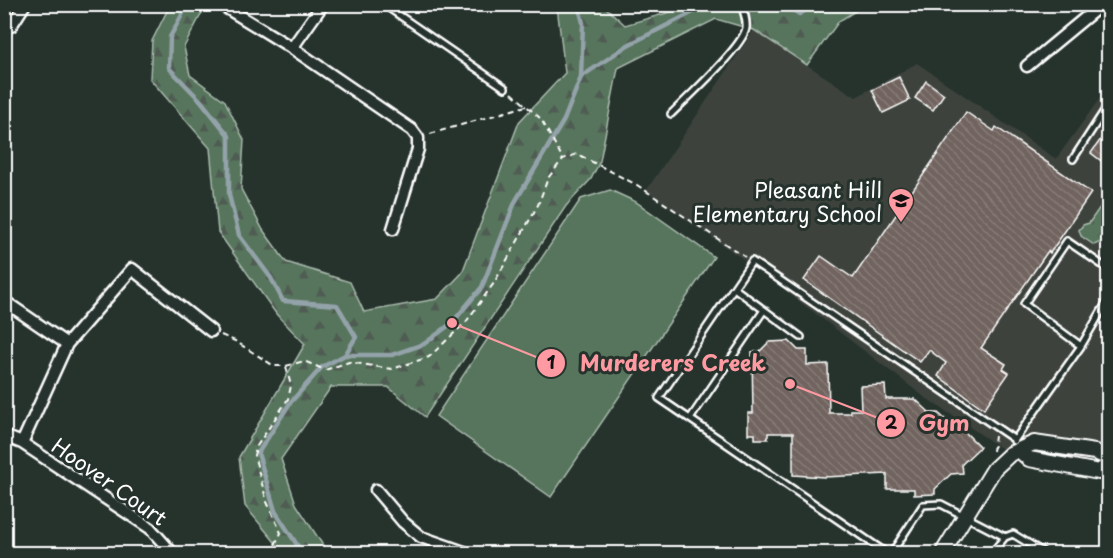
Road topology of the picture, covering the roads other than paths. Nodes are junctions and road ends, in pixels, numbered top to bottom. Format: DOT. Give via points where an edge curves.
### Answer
graph roads {
  1 [pos="25,4"];
  2 [pos="220,4"];
  3 [pos="323,4"];
  4 [pos="383,4"];
  5 [pos="741,4"];
  6 [pos="1102,4"];
  7 [pos="12,26"];
  8 [pos="292,48"];
  9 [pos="1027,66"];
  10 [pos="505,88"];
  11 [pos="1108,105"];
  12 [pos="671,114"];
  13 [pos="1073,159"];
  14 [pos="393,229"];
  15 [pos="1108,269"];
  16 [pos="734,288"];
  17 [pos="1108,300"];
  18 [pos="4,301"];
  19 [pos="764,310"];
  20 [pos="211,331"];
  21 [pos="801,336"];
  22 [pos="66,344"];
  23 [pos="1081,346"];
  24 [pos="690,418"];
  25 [pos="4,436"];
  26 [pos="22,443"];
  27 [pos="1015,449"];
  28 [pos="1108,458"];
  29 [pos="1108,465"];
  30 [pos="376,490"];
  31 [pos="965,516"];
  32 [pos="1005,537"];
  33 [pos="173,554"];
  34 [pos="470,554"];
  35 [pos="890,554"];
  36 [pos="942,554"];
  37 [pos="991,554"];
  38 [pos="1046,554"];
  1 -- 7 [label="street"];
  2 -- 8 [label="street"];
  3 -- 8 [label="street"];
  4 -- 10 [label="lane"];
  5 -- 12 [label="lane" via="746,29 738,45"];
  6 -- 9 [label="street"];
  8 -- 14 [label="street" via="412,130 418,138"];
  11 -- 13 [label="lane"];
  15 -- 23 [label="lane" via="1067,241 1024,304"];
  16 -- 19 [label="lane"];
  16 -- 24 [label="lane" via="659,398"];
  16 -- 27 [label="lane" via="752,261"];
  17 -- 23 [label="lane"];
  18 -- 22 [label="street"];
  19 -- 21 [label="lane"];
  19 -- 24 [label="lane"];
  20 -- 22 [label="street" via="132,270"];
  22 -- 26 [label="street"];
  23 -- 27 [label="lane"];
  24 -- 35 [label="lane"];
  25 -- 26 [label="street, Hoover Court"];
  26 -- 33 [label="street, Hoover Court" via="150,528"];
  27 -- 28 [label="street" via="1034,443 1095,452"];
  27 -- 29 [label="street" via="1029,459 1099,472"];
  27 -- 31 [label="street" via="994,470"];
  30 -- 34 [label="street" via="421,537"];
  31 -- 32 [label="lane"];
  31 -- 35 [label="lane" via="941,504 923,505"];
  31 -- 36 [label="street"];
  32 -- 37 [label="lane"];
  32 -- 38 [label="lane" via="1018,535"];
}
